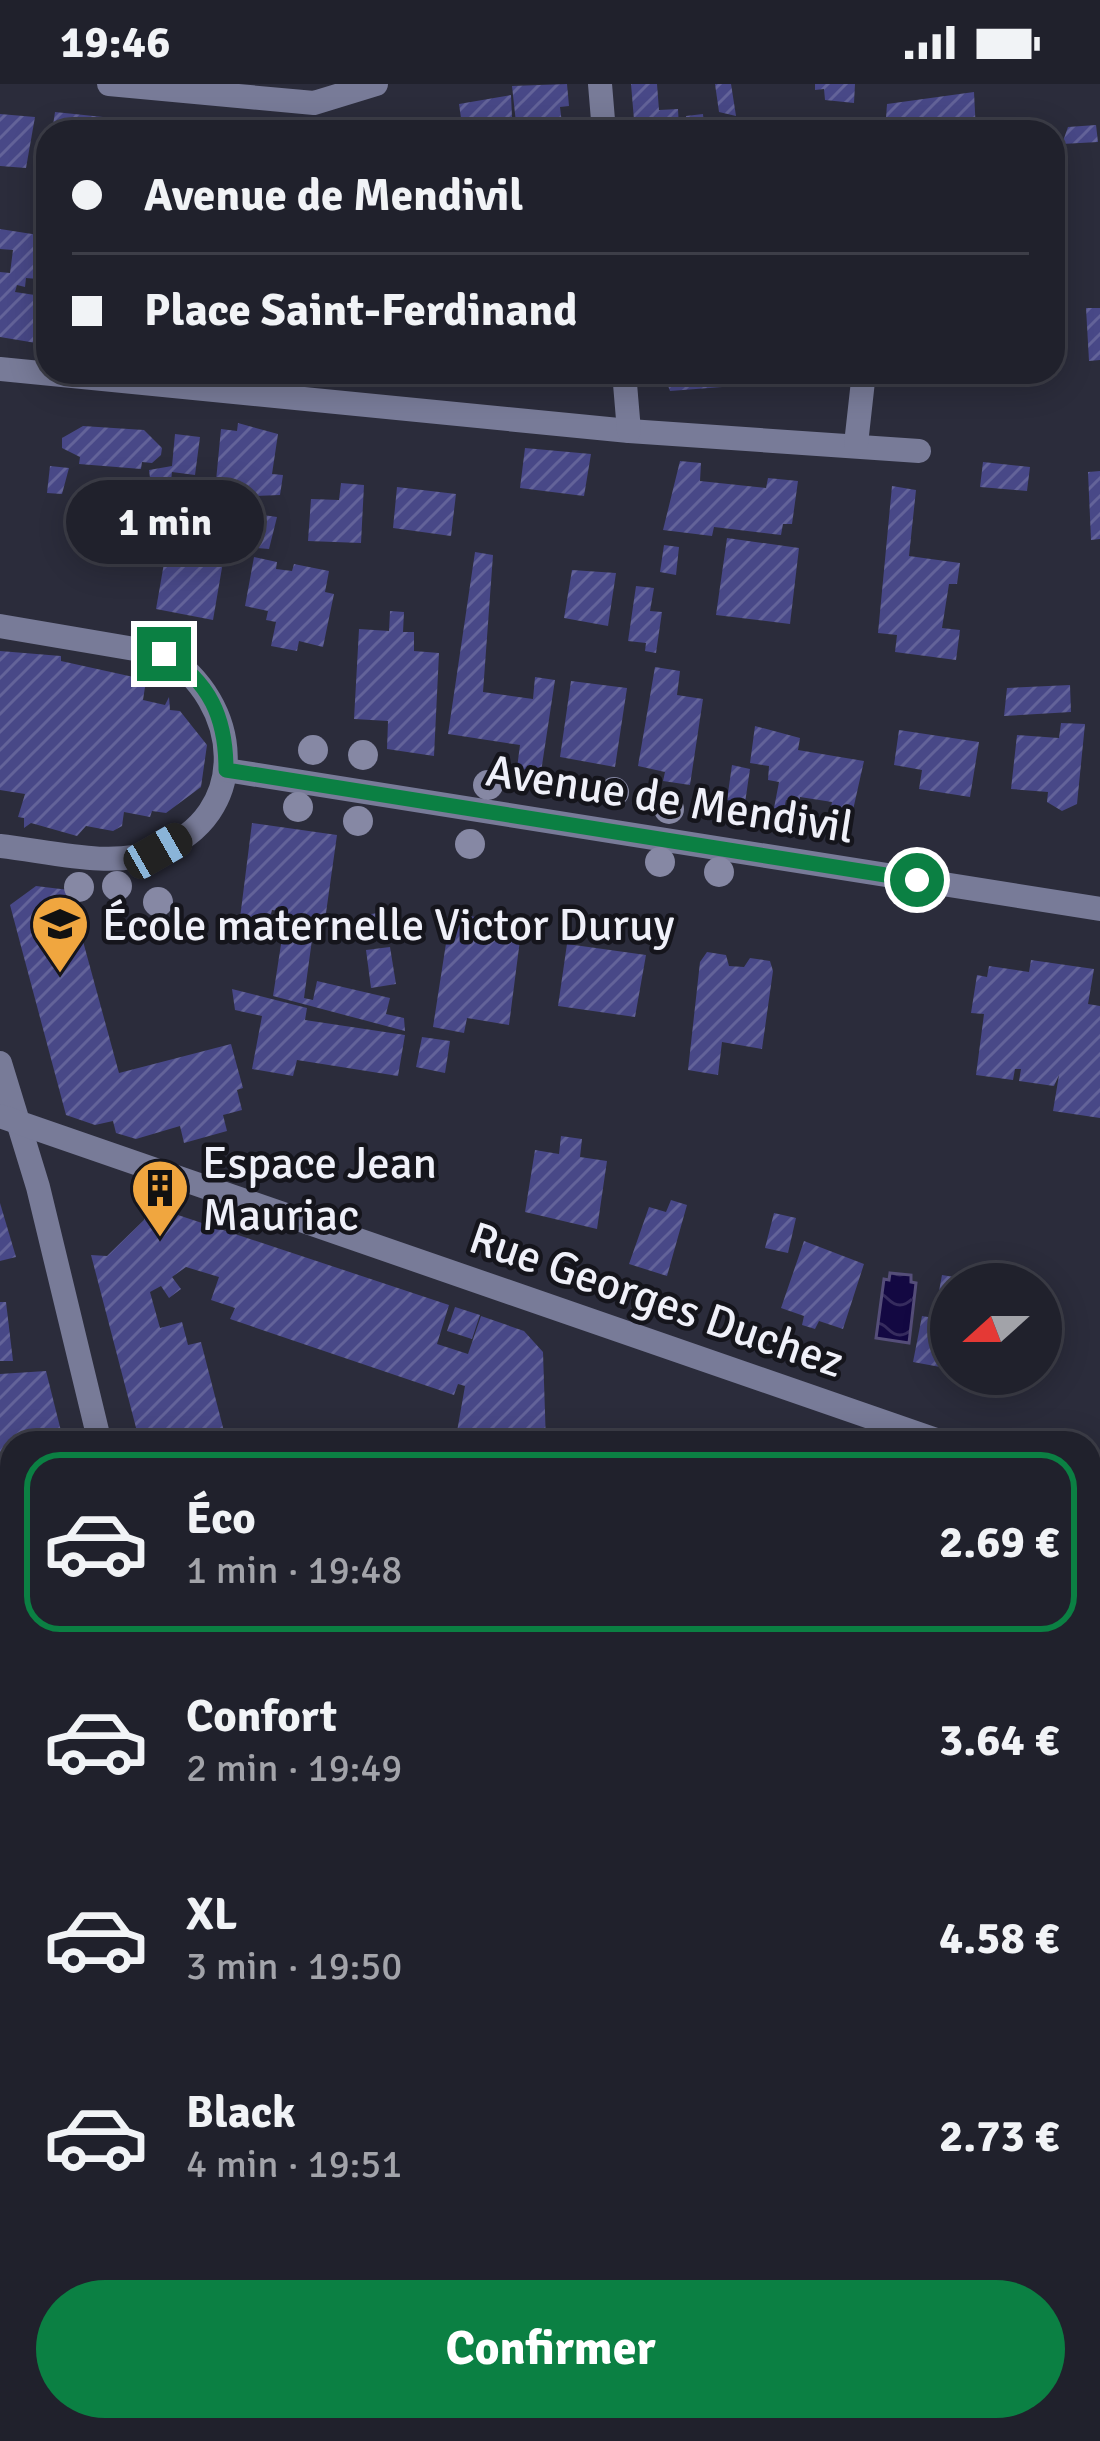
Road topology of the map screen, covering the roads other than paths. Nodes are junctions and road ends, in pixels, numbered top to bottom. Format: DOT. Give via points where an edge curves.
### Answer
graph roads {
  1 [pos="109,84"];
  2 [pos="376,84"];
  3 [pos="600,84"];
  4 [pos="603,120"];
  5 [pos="0,369"];
  6 [pos="36,373"];
  7 [pos="152,384"];
  8 [pos="625,384"];
  9 [pos="863,384"];
  10 [pos="629,431"];
  11 [pos="856,444"];
  12 [pos="919,451"];
  13 [pos="0,626"];
  14 [pos="226,770"];
  15 [pos="0,846"];
  16 [pos="1100,909"];
  17 [pos="0,1063"];
  18 [pos="9,1119"];
  19 [pos="97,1431"];
  20 [pos="910,1431"];
  1 -- 2 [label="street" via="314,103"];
  3 -- 4 [label="street"];
  5 -- 6 [label="street"];
  7 -- 10 [label="street"];
  8 -- 10 [label="street"];
  9 -- 11 [label="street"];
  10 -- 11 [label="street"];
  11 -- 12 [label="street"];
  13 -- 14 [label="street" via="164,654 186,667 208,690 226,732"];
  14 -- 15 [label="street" via="213,805 189,833 158,851 125,859"];
  14 -- 16 [label="street, Avenue de Mendivil"];
  17 -- 18 [label="street"];
  18 -- 19 [label="street"];
  18 -- 20 [label="street, Rue Georges Duchez"];
}
